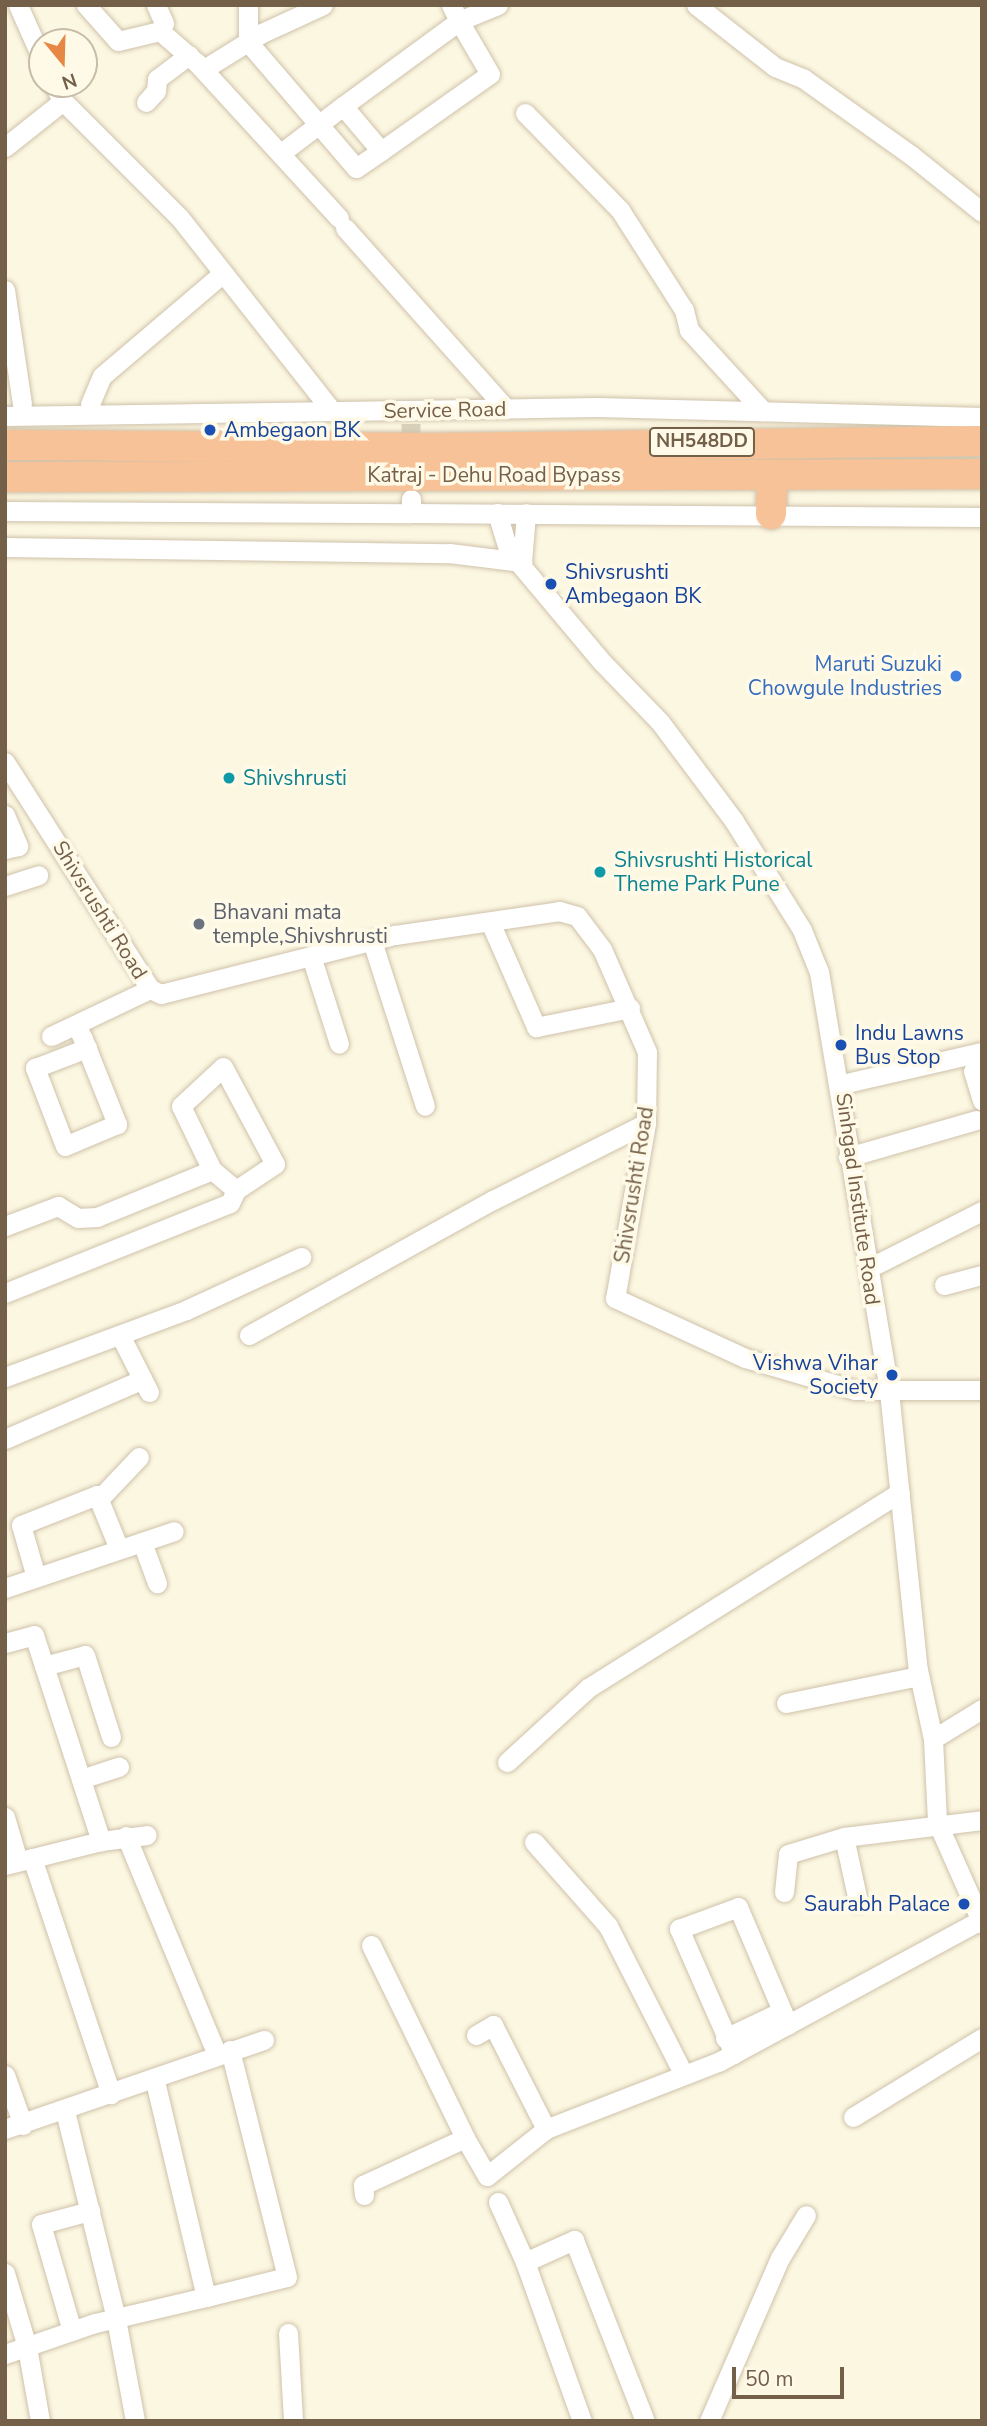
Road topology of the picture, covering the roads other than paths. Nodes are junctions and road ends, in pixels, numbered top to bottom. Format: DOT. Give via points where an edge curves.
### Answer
graph roads {
  1 [pos="12,5"];
  2 [pos="18,5"];
  3 [pos="86,5"];
  4 [pos="248,5"];
  5 [pos="323,5"];
  6 [pos="498,5"];
  7 [pos="696,5"];
  8 [pos="5,7"];
  9 [pos="455,13"];
  10 [pos="28,28"];
  11 [pos="248,42"];
  12 [pos="189,55"];
  13 [pos="204,69"];
  14 [pos="61,98"];
  15 [pos="63,101"];
  16 [pos="146,102"];
  17 [pos="343,106"];
  18 [pos="525,113"];
  19 [pos="320,124"];
  20 [pos="5,147"];
  21 [pos="380,151"];
  22 [pos="281,153"];
  23 [pos="982,212"];
  24 [pos="223,273"];
  25 [pos="5,290"];
  26 [pos="13,404"];
  27 [pos="90,404"];
  28 [pos="506,409"];
  29 [pos="331,410"];
  30 [pos="763,411"];
  31 [pos="165,414"];
  32 [pos="5,416"];
  33 [pos="982,417"];
  34 [pos="982,441"];
  35 [pos="5,445"];
  36 [pos="982,474"];
  37 [pos="5,477"];
  38 [pos="772,477"];
  39 [pos="5,511"];
  40 [pos="497,513"];
  41 [pos="526,513"];
  42 [pos="771,514"];
  43 [pos="982,517"];
  44 [pos="5,547"];
  45 [pos="522,562"];
  46 [pos="5,762"];
  47 [pos="5,815"];
  48 [pos="5,849"];
  49 [pos="38,875"];
  50 [pos="5,886"];
  51 [pos="490,922"];
  52 [pos="372,941"];
  53 [pos="311,956"];
  54 [pos="150,989"];
  55 [pos="630,1008"];
  56 [pos="76,1025"];
  57 [pos="51,1036"];
  58 [pos="339,1044"];
  59 [pos="86,1048"];
  60 [pos="982,1052"];
  61 [pos="982,1068"];
  62 [pos="842,1084"];
  63 [pos="982,1101"];
  64 [pos="425,1106"];
  65 [pos="976,1120"];
  66 [pos="646,1123"];
  67 [pos="848,1157"];
  68 [pos="212,1170"];
  69 [pos="236,1190"];
  70 [pos="982,1211"];
  71 [pos="5,1226"];
  72 [pos="301,1257"];
  73 [pos="869,1268"];
  74 [pos="982,1275"];
  75 [pos="944,1285"];
  76 [pos="5,1293"];
  77 [pos="120,1335"];
  78 [pos="250,1335"];
  79 [pos="5,1377"];
  80 [pos="982,1390"];
  81 [pos="889,1391"];
  82 [pos="5,1439"];
  83 [pos="138,1457"];
  84 [pos="901,1492"];
  85 [pos="101,1497"];
  86 [pos="174,1531"];
  87 [pos="142,1542"];
  88 [pos="118,1549"];
  89 [pos="36,1577"];
  90 [pos="157,1583"];
  91 [pos="5,1588"];
  92 [pos="5,1643"];
  93 [pos="44,1666"];
  94 [pos="919,1676"];
  95 [pos="786,1703"];
  96 [pos="982,1709"];
  97 [pos="111,1737"];
  98 [pos="933,1738"];
  99 [pos="507,1762"];
  100 [pos="119,1767"];
  101 [pos="81,1779"];
  102 [pos="5,1816"];
  103 [pos="982,1820"];
  104 [pos="937,1822"];
  105 [pos="147,1835"];
  106 [pos="126,1836"];
  107 [pos="844,1837"];
  108 [pos="101,1841"];
  109 [pos="534,1842"];
  110 [pos="19,1861"];
  111 [pos="784,1892"];
  112 [pos="858,1901"];
  113 [pos="981,1921"];
  114 [pos="371,1945"];
  115 [pos="785,2018"];
  116 [pos="476,2035"];
  117 [pos="982,2038"];
  118 [pos="264,2039"];
  119 [pos="729,2046"];
  120 [pos="223,2052"];
  121 [pos="5,2075"];
  122 [pos="684,2075"];
  123 [pos="155,2081"];
  124 [pos="111,2094"];
  125 [pos="65,2111"];
  126 [pos="853,2118"];
  127 [pos="14,2127"];
  128 [pos="546,2129"];
  129 [pos="465,2138"];
  130 [pos="364,2195"];
  131 [pos="498,2202"];
  132 [pos="90,2211"];
  133 [pos="806,2215"];
  134 [pos="525,2262"];
  135 [pos="5,2273"];
  136 [pos="206,2297"];
  137 [pos="116,2319"];
  138 [pos="72,2331"];
  139 [pos="288,2333"];
  140 [pos="27,2347"];
  141 [pos="5,2354"];
  142 [pos="37,2420"];
  143 [pos="135,2421"];
  144 [pos="293,2421"];
  145 [pos="582,2421"];
  146 [pos="645,2421"];
  147 [pos="709,2421"];
  1 -- 8 [label="street"];
  2 -- 10 [label="street"];
  3 -- 12 [label="street" via="118,41 160,31"];
  4 -- 11 [label="street"];
  5 -- 11 [label="street"];
  6 -- 9 [label="street"];
  7 -- 23 [label="street" via="775,67 804,79 911,155"];
  9 -- 17 [label="street"];
  9 -- 21 [label="street" via="490,74"];
  11 -- 13 [label="street"];
  11 -- 19 [label="street"];
  12 -- 13 [label="street"];
  12 -- 16 [label="street" via="157,79 156,91"];
  13 -- 22 [label="street"];
  14 -- 15 [label="street"];
  15 -- 20 [label="street"];
  15 -- 24 [label="street" via="155,191"];
  17 -- 19 [label="street"];
  17 -- 21 [label="street"];
  18 -- 30 [label="street" via="620,210 684,310 689,330"];
  19 -- 21 [label="street" via="356,168"];
  19 -- 22 [label="street"];
  22 -- 28 [label="street"];
  24 -- 27 [label="street" via="102,376"];
  24 -- 29 [label="street"];
  25 -- 26 [label="street"];
  26 -- 27 [label="street, Service Road"];
  27 -- 31 [label="street, Service Road" via="154,405"];
  28 -- 29 [label="street, Service Road" via="411,417"];
  28 -- 30 [label="street, Service Road"];
  29 -- 31 [label="street, Service Road"];
  30 -- 33 [label="street, Service Road"];
  31 -- 32 [label="street"];
  34 -- 35 [label="highway, Katraj - Dehu Road Bypass / NH548DD" via="433,448"];
  36 -- 38 [label="highway, Katraj - Dehu Road Bypass / NH548DD"];
  37 -- 38 [label="highway, Katraj - Dehu Road Bypass / NH548DD"];
  38 -- 42 [label="highway"];
  39 -- 40 [label="street" via="411,506"];
  40 -- 41 [label="street"];
  40 -- 45 [label="street, Sinhgad Institute Road" via="509,550"];
  41 -- 42 [label="street"];
  41 -- 45 [label="street"];
  42 -- 43 [label="street"];
  44 -- 45 [label="street" via="449,553"];
  45 -- 62 [label="street, Sinhgad Institute Road" via="602,662 660,722 776,886 819,972"];
  46 -- 54 [label="street, Shivsrushti Road"];
  47 -- 48 [label="street" via="18,846"];
  49 -- 50 [label="street"];
  51 -- 52 [label="street, Shivsrushti Road"];
  51 -- 55 [label="street, Shivsrushti Road" via="559,911 577,916 602,949"];
  51 -- 55 [label="street" via="536,1027"];
  52 -- 53 [label="street, Shivsrushti Road"];
  52 -- 64 [label="street"];
  53 -- 54 [label="street, Shivsrushti Road" via="161,994"];
  53 -- 58 [label="street"];
  54 -- 56 [label="street"];
  55 -- 66 [label="street, Shivsrushti Road" via="647,1052"];
  56 -- 57 [label="street"];
  56 -- 59 [label="street"];
  59 -- 59 [label="street" via="36,1068 65,1146 117,1124"];
  60 -- 62 [label="street"];
  61 -- 63 [label="street" via="973,1071"];
  62 -- 67 [label="street, Sinhgad Institute Road"];
  65 -- 67 [label="street"];
  66 -- 78 [label="street" via="493,1200"];
  66 -- 81 [label="street, Shivsrushti Road" via="615,1298 745,1358 855,1390"];
  67 -- 73 [label="street, Sinhgad Institute Road"];
  68 -- 69 [label="street"];
  68 -- 69 [label="street" via="181,1106 223,1066 275,1164"];
  68 -- 71 [label="street" via="97,1217 78,1219 58,1206"];
  69 -- 76 [label="street" via="230,1203"];
  70 -- 73 [label="street"];
  72 -- 77 [label="street"];
  73 -- 81 [label="street, Sinhgad Institute Road"];
  74 -- 75 [label="street"];
  77 -- 79 [label="street"];
  77 -- 82 [label="street" via="146,1386"];
  80 -- 81 [label="street"];
  81 -- 84 [label="street, Sinhgad Institute Road"];
  83 -- 85 [label="street"];
  84 -- 94 [label="street, Sinhgad Institute Road"];
  84 -- 99 [label="street" via="588,1688"];
  85 -- 88 [label="street"];
  85 -- 89 [label="street" via="21,1525"];
  86 -- 87 [label="street"];
  87 -- 88 [label="street"];
  87 -- 90 [label="street"];
  88 -- 89 [label="street"];
  89 -- 91 [label="street"];
  92 -- 93 [label="street" via="34,1635"];
  93 -- 97 [label="street" via="85,1655"];
  93 -- 101 [label="street"];
  94 -- 95 [label="street"];
  94 -- 98 [label="street, Sinhgad Institute Road"];
  96 -- 98 [label="street"];
  98 -- 104 [label="street, Sinhgad Institute Road"];
  100 -- 101 [label="street"];
  101 -- 108 [label="street"];
  102 -- 110 [label="street"];
  103 -- 104 [label="street"];
  104 -- 107 [label="street"];
  104 -- 113 [label="street, Sinhgad Institute Road"];
  105 -- 106 [label="street"];
  106 -- 108 [label="street"];
  106 -- 120 [label="street"];
  107 -- 111 [label="street" via="788,1854"];
  107 -- 112 [label="street"];
  108 -- 110 [label="street"];
  109 -- 122 [label="street" via="608,1926"];
  110 -- 124 [label="street"];
  113 -- 115 [label="street"];
  114 -- 129 [label="street"];
  115 -- 119 [label="street"];
  115 -- 119 [label="street" via="738,1907 679,1929"];
  116 -- 128 [label="street" via="493,2025"];
  117 -- 126 [label="street"];
  118 -- 120 [label="street"];
  119 -- 122 [label="street"];
  120 -- 123 [label="street"];
  120 -- 136 [label="street" via="287,2277"];
  121 -- 127 [label="street"];
  122 -- 128 [label="street"];
  123 -- 124 [label="street"];
  123 -- 136 [label="street"];
  124 -- 125 [label="street"];
  125 -- 127 [label="street"];
  125 -- 132 [label="street"];
  128 -- 129 [label="street" via="487,2176"];
  129 -- 130 [label="street" via="363,2185"];
  131 -- 134 [label="street"];
  132 -- 137 [label="street"];
  132 -- 138 [label="street" via="41,2224"];
  133 -- 147 [label="street" via="780,2258"];
  134 -- 145 [label="street"];
  134 -- 146 [label="street" via="574,2240"];
  135 -- 140 [label="street"];
  136 -- 137 [label="street"];
  137 -- 138 [label="street"];
  137 -- 143 [label="street"];
  138 -- 140 [label="street"];
  139 -- 144 [label="street"];
  140 -- 141 [label="street"];
  140 -- 142 [label="street"];
}
